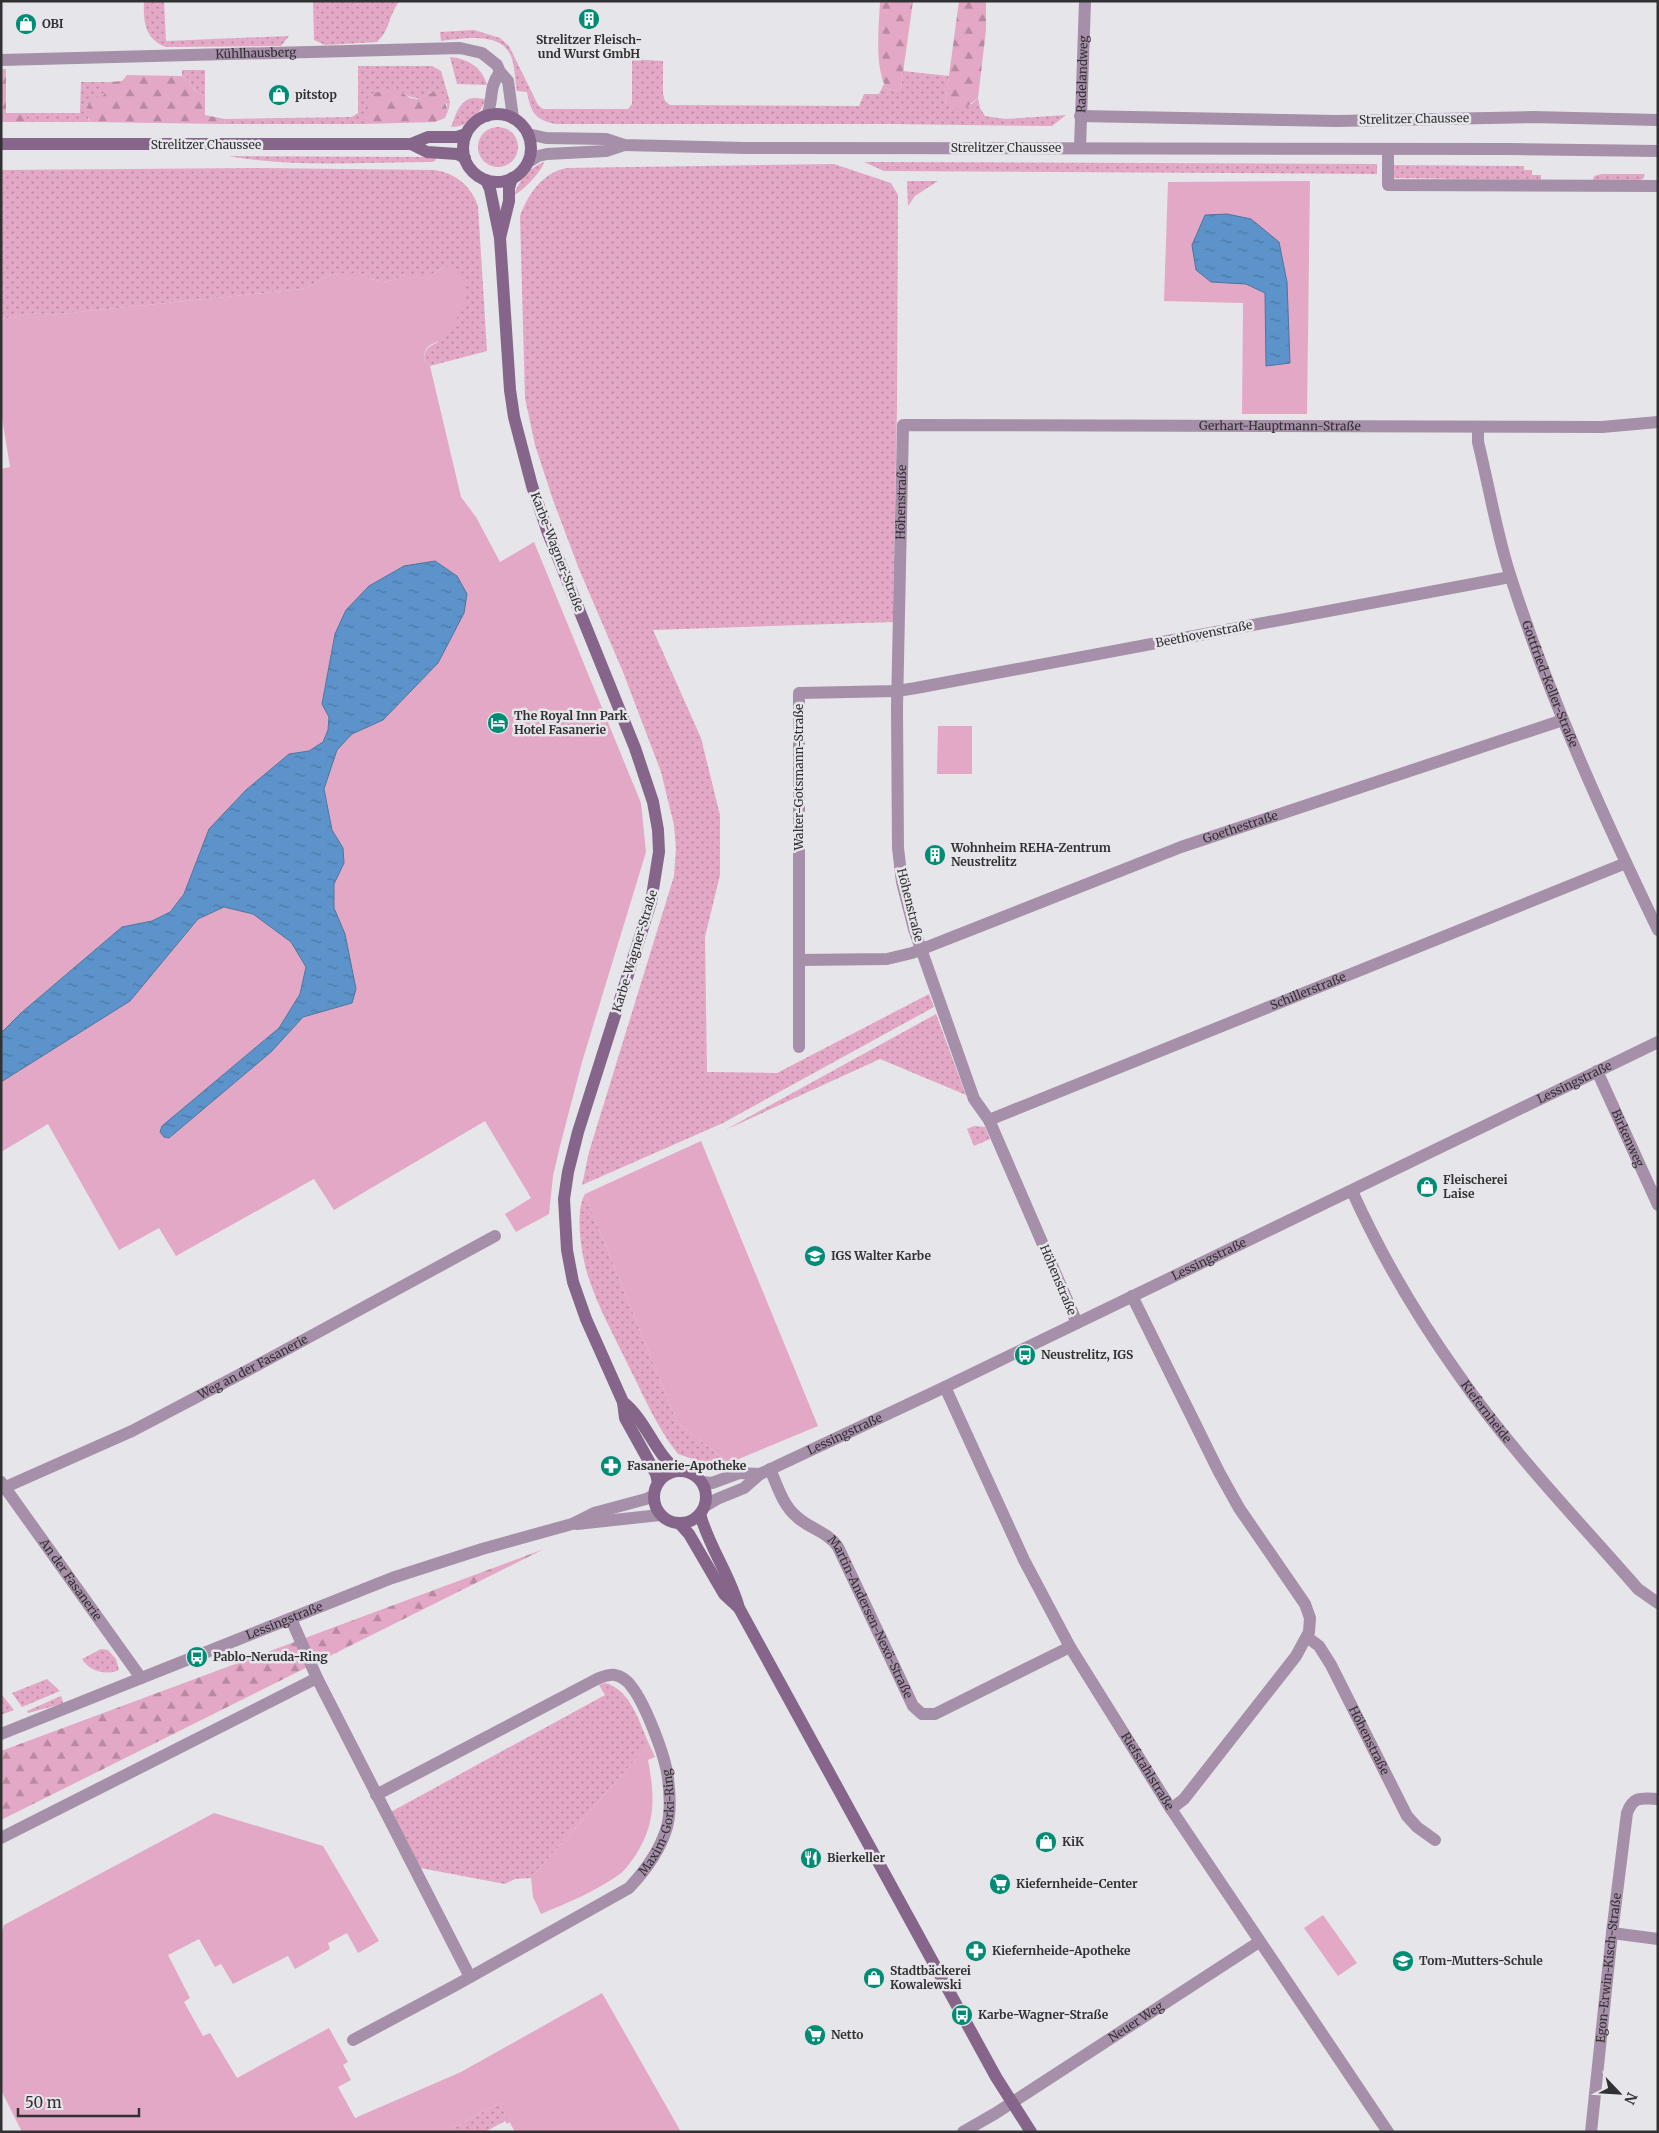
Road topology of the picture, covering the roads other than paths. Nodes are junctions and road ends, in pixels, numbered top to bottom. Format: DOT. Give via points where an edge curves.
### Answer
graph roads {
  1 [pos="1085,1"];
  2 [pos="1,60"];
  3 [pos="500,72"];
  4 [pos="487,116"];
  5 [pos="1080,116"];
  6 [pos="513,118"];
  7 [pos="1658,120"];
  8 [pos="466,134"];
  9 [pos="528,134"];
  10 [pos="1,144"];
  11 [pos="411,144"];
  12 [pos="624,145"];
  13 [pos="1080,148"];
  14 [pos="1388,150"];
  15 [pos="1658,152"];
  16 [pos="465,158"];
  17 [pos="528,162"];
  18 [pos="512,178"];
  19 [pos="486,180"];
  20 [pos="1658,186"];
  21 [pos="500,238"];
  22 [pos="1658,422"];
  23 [pos="903,425"];
  24 [pos="1478,427"];
  25 [pos="1510,577"];
  26 [pos="897,691"];
  27 [pos="1563,720"];
  28 [pos="1626,863"];
  29 [pos="1658,930"];
  30 [pos="921,949"];
  31 [pos="800,960"];
  32 [pos="1658,1042"];
  33 [pos="799,1047"];
  34 [pos="1596,1071"];
  35 [pos="989,1120"];
  36 [pos="1352,1191"];
  37 [pos="1658,1205"];
  38 [pos="495,1236"];
  39 [pos="1132,1296"];
  40 [pos="1077,1323"];
  41 [pos="945,1387"];
  42 [pos="624,1402"];
  43 [pos="678,1471"];
  44 [pos="765,1472"];
  45 [pos="702,1482"];
  46 [pos="2,1486"];
  47 [pos="656,1489"];
  48 [pos="703,1510"];
  49 [pos="660,1515"];
  50 [pos="572,1524"];
  51 [pos="680,1524"];
  52 [pos="1658,1603"];
  53 [pos="739,1608"];
  54 [pos="291,1619"];
  55 [pos="1307,1637"];
  56 [pos="1070,1647"];
  57 [pos="141,1678"];
  58 [pos="317,1678"];
  59 [pos="1,1734"];
  60 [pos="376,1795"];
  61 [pos="1658,1800"];
  62 [pos="1171,1809"];
  63 [pos="1,1838"];
  64 [pos="1435,1840"];
  65 [pos="1612,1933"];
  66 [pos="1658,1939"];
  67 [pos="1259,1942"];
  68 [pos="476,1974"];
  69 [pos="353,2040"];
  70 [pos="1012,2102"];
  71 [pos="963,2132"];
  72 [pos="1031,2132"];
  73 [pos="1388,2132"];
  74 [pos="1591,2132"];
  1 -- 5 [label="street, Radelandweg"];
  2 -- 3 [label="street, Kühlhausberg" via="460,48 472,49 486,56"];
  3 -- 4 [label="street" via="492,82"];
  3 -- 6 [label="street, Kühlhausberg" via="508,82"];
  4 -- 6 [label="street" via="500,114"];
  4 -- 8 [label="street"];
  5 -- 7 [label="street, Strelitzer Chaussee" via="1337,121 1533,117"];
  5 -- 13 [label="street, Radelandweg"];
  6 -- 9 [label="street"];
  8 -- 11 [label="street, Strelitzer Chaussee" via="428,137"];
  8 -- 16 [label="street"];
  9 -- 12 [label="street, Strelitzer Chaussee" via="546,138 606,139"];
  9 -- 17 [label="street" via="531,148"];
  10 -- 11 [label="street, Strelitzer Chaussee"];
  11 -- 16 [label="street, Strelitzer Chaussee" via="427,152 457,154"];
  12 -- 13 [label="street, Strelitzer Chaussee"];
  12 -- 17 [label="street, Strelitzer Chaussee" via="606,151 547,154"];
  13 -- 14 [label="street, Strelitzer Chaussee"];
  14 -- 15 [label="street, Strelitzer Chaussee"];
  14 -- 20 [label="street" via="1388,185"];
  16 -- 19 [label="street" via="474,172"];
  17 -- 18 [label="street, Strelitzer Chaussee"];
  18 -- 19 [label="street" via="498,182"];
  18 -- 21 [label="street, Karbe-Wagner-Straße"];
  19 -- 21 [label="street, Karbe-Wagner-Straße"];
  21 -- 42 [label="street, Karbe-Wagner-Straße" via="510,390 532,486 635,748 653,802 658,830 659,852 651,902 578,1132 564,1199 567,1250 573,1282 586,1319"];
  22 -- 24 [label="street, Gerhart-Hauptmann-Straße"];
  23 -- 24 [label="street, Gerhart-Hauptmann-Straße"];
  23 -- 26 [label="street, Höhenstraße"];
  24 -- 25 [label="street, Gottfried-Keller-Straße" via="1478,442"];
  25 -- 26 [label="street, Beethovenstraße"];
  25 -- 27 [label="street, Gottfried-Keller-Straße"];
  26 -- 30 [label="street, Höhenstraße" via="898,848 902,882"];
  26 -- 31 [label="street, Walter-Gotsmann-Straße" via="799,693"];
  27 -- 28 [label="street, Gottfried-Keller-Straße"];
  27 -- 30 [label="street, Goethestraße" via="1181,846"];
  28 -- 29 [label="street, Gottfried-Keller-Straße"];
  28 -- 35 [label="street, Schillerstraße"];
  30 -- 31 [label="street" via="887,960"];
  30 -- 35 [label="street, Höhenstraße" via="974,1099"];
  31 -- 33 [label="street, Walter-Gotsmann-Straße"];
  32 -- 34 [label="street, Lessingstraße"];
  34 -- 36 [label="street, Lessingstraße"];
  34 -- 37 [label="street, Birkenweg"];
  35 -- 40 [label="street, Höhenstraße"];
  36 -- 39 [label="street, Lessingstraße"];
  36 -- 52 [label="street, Kiefernheide" via="1402,1285 1458,1374 1581,1524 1638,1589"];
  38 -- 46 [label="street, Weg an der Fasanerie" via="132,1431"];
  39 -- 40 [label="street, Lessingstraße"];
  39 -- 55 [label="street" via="1231,1494 1305,1604 1310,1618"];
  40 -- 41 [label="street, Lessingstraße"];
  41 -- 44 [label="street, Lessingstraße"];
  41 -- 56 [label="street, Riefstahlstraße" via="1024,1560"];
  42 -- 43 [label="street, Karbe-Wagner-Straße" via="635,1411 666,1460"];
  42 -- 47 [label="street, Karbe-Wagner-Straße" via="625,1418 656,1474"];
  43 -- 45 [label="street" via="694,1475"];
  43 -- 47 [label="street" via="668,1474"];
  44 -- 45 [label="street, Lessingstraße" via="739,1473 712,1483"];
  44 -- 48 [label="street, Lessingstraße" via="744,1488 717,1499"];
  44 -- 56 [label="street, Martin-Andersen-Nexö-Straße" via="794,1515 829,1536 838,1547 913,1706 922,1714 935,1714"];
  45 -- 48 [label="street" via="706,1492"];
  46 -- 57 [label="street, An der Fasanerie"];
  47 -- 49 [label="street" via="656,1508"];
  47 -- 50 [label="street, Lessingstraße" via="646,1499"];
  48 -- 51 [label="street" via="690,1522"];
  48 -- 53 [label="street" via="703,1526 734,1588"];
  49 -- 50 [label="street, Lessingstraße" via="597,1524"];
  49 -- 51 [label="street"];
  50 -- 54 [label="street, Lessingstraße" via="392,1578"];
  51 -- 53 [label="street" via="724,1594"];
  53 -- 70 [label="street"];
  54 -- 57 [label="street, Lessingstraße"];
  54 -- 58 [label="street"];
  55 -- 62 [label="street" via="1296,1656 1184,1799"];
  55 -- 64 [label="street, Höhenstraße" via="1319,1646 1331,1665 1407,1816"];
  56 -- 62 [label="street, Riefstahlstraße"];
  57 -- 59 [label="street, Lessingstraße"];
  58 -- 60 [label="street"];
  58 -- 63 [label="street"];
  60 -- 68 [label="street"];
  60 -- 68 [label="street, Maxim-Gorki-Ring" via="597,1679 615,1675 631,1685 652,1730 668,1777 670,1806 667,1827 658,1850 629,1888"];
  61 -- 65 [label="street, Egon-Erwin-Kisch-Straße" via="1635,1800 1627,1813"];
  62 -- 67 [label="street, Riefstahlstraße"];
  65 -- 66 [label="street"];
  65 -- 74 [label="street, Egon-Erwin-Kisch-Straße"];
  67 -- 70 [label="street, Neuer Weg"];
  67 -- 73 [label="street, Riefstahlstraße"];
  68 -- 69 [label="street, Maxim-Gorki-Ring"];
  70 -- 71 [label="street, Neuer Weg"];
  70 -- 72 [label="street"];
}
